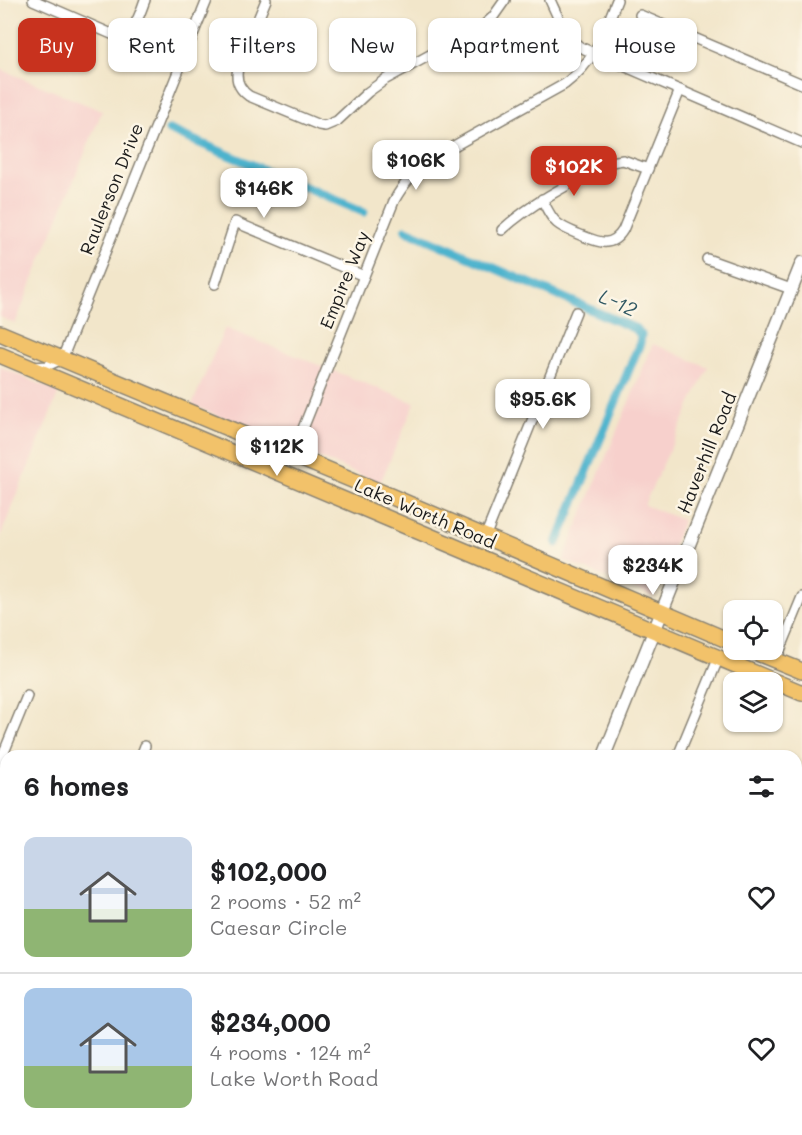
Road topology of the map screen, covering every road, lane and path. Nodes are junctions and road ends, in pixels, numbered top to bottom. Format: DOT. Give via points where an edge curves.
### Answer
graph roads {
  1 [pos="33,0"];
  2 [pos="145,0"];
  3 [pos="207,0"];
  4 [pos="266,0"];
  5 [pos="505,0"];
  6 [pos="550,0"];
  7 [pos="617,0"];
  8 [pos="640,15"];
  9 [pos="609,18"];
  10 [pos="593,54"];
  11 [pos="593,55"];
  12 [pos="637,72"];
  13 [pos="802,84"];
  14 [pos="680,90"];
  15 [pos="802,143"];
  16 [pos="648,170"];
  17 [pos="542,199"];
  18 [pos="502,231"];
  19 [pos="707,259"];
  20 [pos="802,263"];
  21 [pos="364,276"];
  22 [pos="215,285"];
  23 [pos="791,289"];
  24 [pos="576,312"];
  25 [pos="0,333"];
  26 [pos="0,355"];
  27 [pos="62,359"];
  28 [pos="29,367"];
  29 [pos="292,456"];
  30 [pos="255,463"];
  31 [pos="485,537"];
  32 [pos="802,597"];
  33 [pos="662,614"];
  34 [pos="655,631"];
  35 [pos="723,639"];
  36 [pos="783,643"];
  37 [pos="719,657"];
  38 [pos="776,660"];
  39 [pos="802,671"];
  40 [pos="802,693"];
  41 [pos="27,696"];
  42 [pos="145,746"];
  43 [pos="5,750"];
  44 [pos="143,750"];
  45 [pos="606,750"];
  46 [pos="680,750"];
  1 -- 2 [label="street" via="120,36 131,31"];
  3 -- 27 [label="street, Raulerson Drive"];
  4 -- 5 [label="street" via="238,69 239,87 249,96 326,126 386,79 483,26"];
  6 -- 10 [label="street" via="570,39"];
  7 -- 9 [label="street, Empire Way"];
  8 -- 13 [label="street"];
  11 -- 21 [label="street, Empire Way" via="565,84 436,156 414,173 397,195"];
  12 -- 14 [label="street"];
  14 -- 15 [label="street"];
  14 -- 16 [label="street"];
  16 -- 17 [label="street" via="622,160 611,162"];
  16 -- 17 [label="street" via="620,236 608,242 561,226"];
  17 -- 18 [label="street"];
  19 -- 23 [label="street"];
  20 -- 23 [label="street, Haverhill Road"];
  21 -- 22 [label="street" via="235,222"];
  21 -- 29 [label="street, Empire Way"];
  23 -- 33 [label="street, Haverhill Road"];
  24 -- 31 [label="street"];
  25 -- 27 [label="main road, Lake Worth Road"];
  26 -- 28 [label="main road, Lake Worth Road"];
  27 -- 28 [label="street" via="47,366"];
  27 -- 29 [label="main road, Lake Worth Road"];
  28 -- 30 [label="main road, Lake Worth Road"];
  29 -- 30 [label="street" via="277,464"];
  29 -- 31 [label="main road, Lake Worth Road"];
  30 -- 34 [label="main road, Lake Worth Road"];
  31 -- 33 [label="main road, Lake Worth Road"];
  32 -- 36 [label="street"];
  33 -- 34 [label="street, Haverhill Road"];
  33 -- 35 [label="main road, Lake Worth Road"];
  34 -- 37 [label="main road, Lake Worth Road"];
  34 -- 45 [label="street, Haverhill Road"];
  37 -- 40 [label="main road, Lake Worth Road"];
  37 -- 46 [label="street"];
  38 -- 39 [label="main road"];
  41 -- 43 [label="street"];
  42 -- 44 [label="street"];
}
